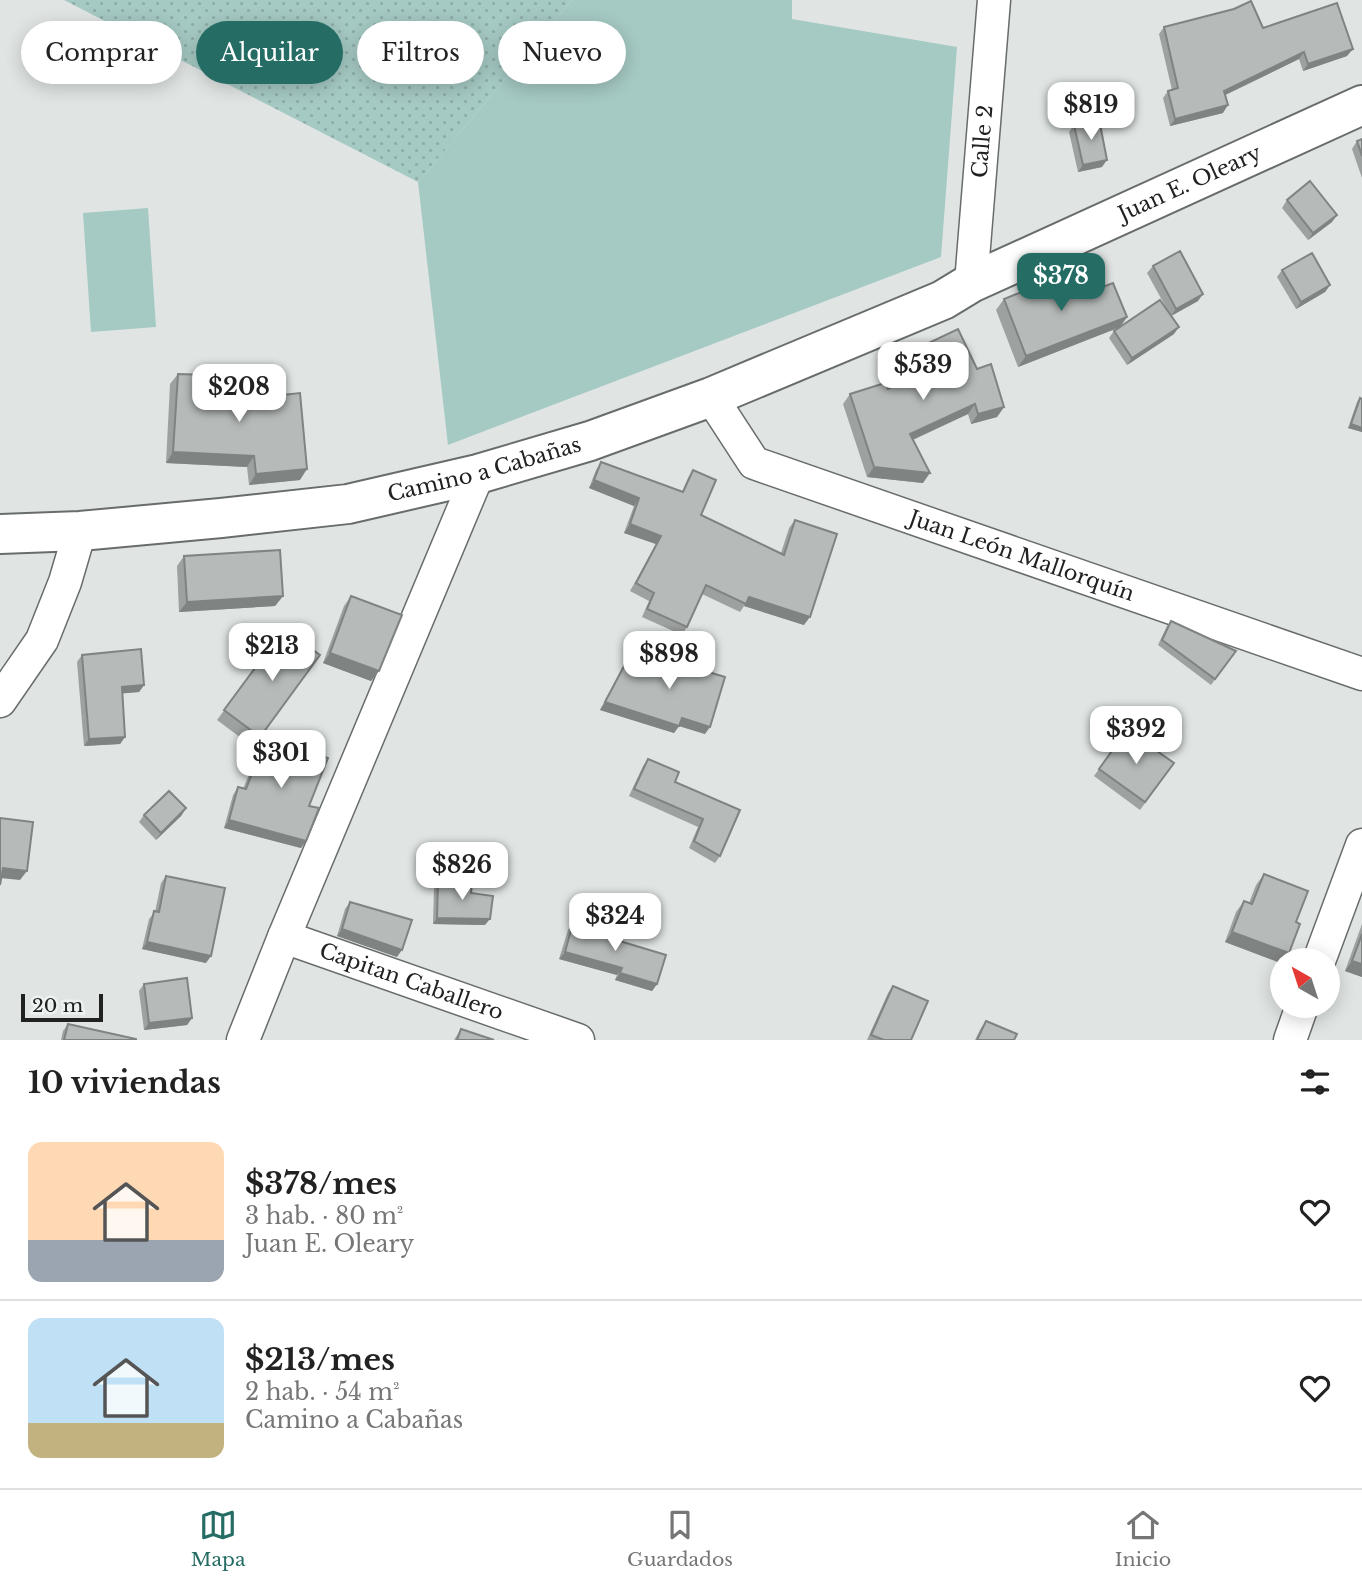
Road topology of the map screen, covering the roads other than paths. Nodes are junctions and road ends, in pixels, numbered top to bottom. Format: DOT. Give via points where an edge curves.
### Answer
graph roads {
  1 [pos="994,0"];
  2 [pos="1362,105"];
  3 [pos="957,291"];
  4 [pos="712,397"];
  5 [pos="478,474"];
  6 [pos="80,531"];
  7 [pos="0,534"];
  8 [pos="1362,674"];
  9 [pos="0,701"];
  10 [pos="1362,845"];
  11 [pos="284,937"];
  12 [pos="1324,948"];
  13 [pos="1298,1018"];
  14 [pos="243,1040"];
  15 [pos="578,1040"];
  16 [pos="1290,1040"];
  1 -- 3 [label="street, Calle 2"];
  2 -- 3 [label="street, Juan E. Oleary"];
  3 -- 4 [label="street, Camino a Cabañas"];
  4 -- 5 [label="street, Camino a Cabañas"];
  4 -- 8 [label="street, Juan León Mallorquín" via="754,463"];
  5 -- 6 [label="street, Camino a Cabañas" via="348,504"];
  5 -- 11 [label="street"];
  6 -- 7 [label="street, Camino a Cabañas"];
  6 -- 9 [label="street" via="42,640"];
  10 -- 12 [label="street"];
  11 -- 14 [label="street"];
  11 -- 15 [label="street, Capitan Caballero"];
  13 -- 16 [label="street"];
}
